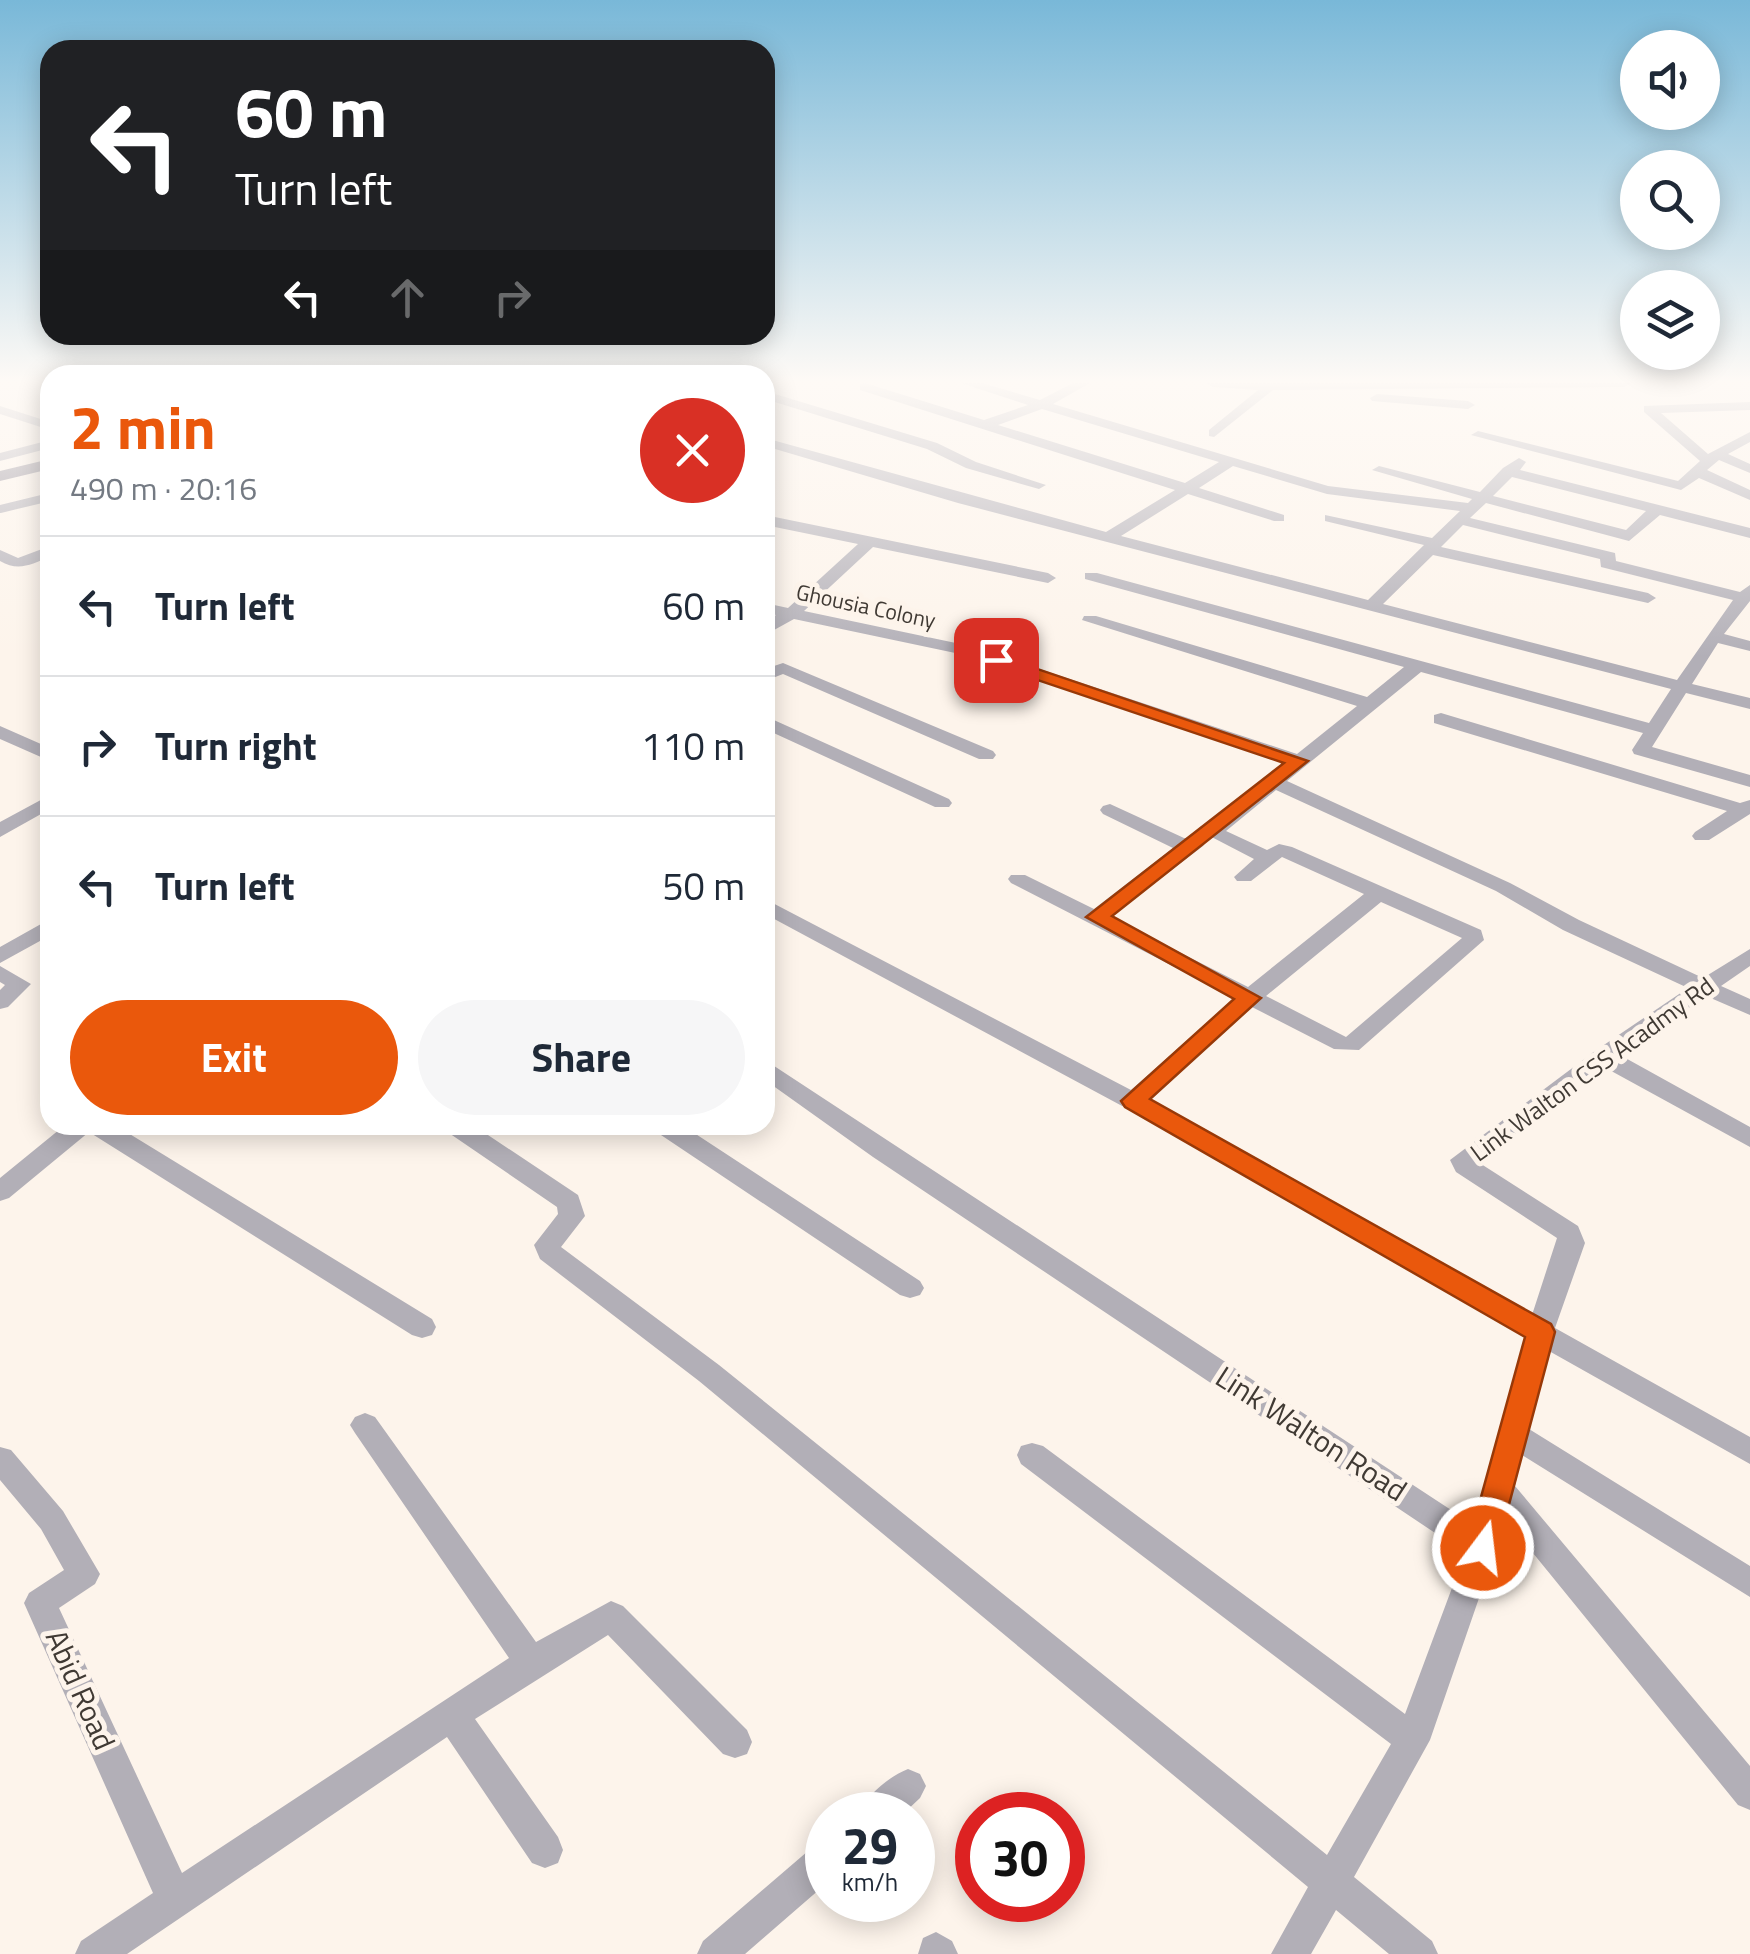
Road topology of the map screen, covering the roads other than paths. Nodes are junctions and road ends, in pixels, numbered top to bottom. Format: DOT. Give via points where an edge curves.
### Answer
graph roads {
  1 [pos="880,474"];
  2 [pos="1005,474"];
  3 [pos="1137,474"];
  4 [pos="1209,474"];
  5 [pos="1272,474"];
  6 [pos="1389,474"];
  7 [pos="1506,474"];
  8 [pos="1517,474"];
  9 [pos="1628,474"];
  10 [pos="1694,474"];
  11 [pos="1723,474"];
  12 [pos="40,480"];
  13 [pos="1038,484"];
  14 [pos="1183,489"];
  15 [pos="0,490"];
  16 [pos="1750,496"];
  17 [pos="40,499"];
  18 [pos="0,509"];
  19 [pos="1470,509"];
  20 [pos="1656,509"];
  21 [pos="1279,518"];
  22 [pos="1330,518"];
  23 [pos="775,522"];
  24 [pos="1750,533"];
  25 [pos="1107,538"];
  26 [pos="868,543"];
  27 [pos="1432,546"];
  28 [pos="0,555"];
  29 [pos="40,555"];
  30 [pos="1090,576"];
  31 [pos="1048,578"];
  32 [pos="1648,598"];
  33 [pos="1744,604"];
  34 [pos="1371,606"];
  35 [pos="775,610"];
  36 [pos="792,613"];
  37 [pos="1090,620"];
  38 [pos="775,624"];
  39 [pos="1713,636"];
  40 [pos="1750,646"];
  41 [pos="1418,665"];
  42 [pos="775,672"];
  43 [pos="1684,688"];
  44 [pos="1370,704"];
  45 [pos="1750,704"];
  46 [pos="1442,718"];
  47 [pos="775,727"];
  48 [pos="1654,730"];
  49 [pos="2,735"];
  50 [pos="40,751"];
  51 [pos="986,754"];
  52 [pos="1299,761"];
  53 [pos="1274,782"];
  54 [pos="1750,782"];
  55 [pos="942,803"];
  56 [pos="40,807"];
  57 [pos="1746,808"];
  58 [pos="1110,810"];
  59 [pos="0,832"];
  60 [pos="1212,832"];
  61 [pos="1702,836"];
  62 [pos="1190,844"];
  63 [pos="1268,858"];
  64 [pos="1244,877"];
  65 [pos="1018,878"];
  66 [pos="1380,894"];
  67 [pos="775,910"];
  68 [pos="1097,917"];
  69 [pos="40,936"];
  70 [pos="0,956"];
  71 [pos="1750,956"];
  72 [pos="0,973"];
  73 [pos="1704,987"];
  74 [pos="1250,998"];
  75 [pos="0,1002"];
  76 [pos="1750,1008"];
  77 [pos="1603,1056"];
  78 [pos="775,1075"];
  79 [pos="1133,1101"];
  80 [pos="69,1135"];
  81 [pos="114,1135"];
  82 [pos="470,1135"];
  83 [pos="679,1135"];
  84 [pos="1750,1138"];
  85 [pos="0,1192"];
  86 [pos="910,1288"];
  87 [pos="422,1327"];
  88 [pos="1540,1332"];
  89 [pos="364,1425"];
  90 [pos="1513,1434"];
  91 [pos="1750,1452"];
  92 [pos="1032,1455"];
  93 [pos="0,1459"];
  94 [pos="1498,1489"];
  95 [pos="1483,1548"];
  96 [pos="1750,1583"];
  97 [pos="531,1662"];
  98 [pos="452,1714"];
  99 [pos="1413,1740"];
  100 [pos="735,1742"];
  101 [pos="908,1786"];
  102 [pos="901,1792"];
  103 [pos="1750,1793"];
  104 [pos="545,1850"];
  105 [pos="805,1878"];
  106 [pos="1332,1882"];
  107 [pos="176,1901"];
  108 [pos="94,1954"];
  109 [pos="716,1954"];
  110 [pos="1290,1954"];
  111 [pos="1418,1954"];
  1 -- 25 [label="street"];
  2 -- 13 [label="street"];
  3 -- 14 [label="street"];
  4 -- 14 [label="street"];
  5 -- 19 [label="street" via="1327,490"];
  6 -- 19 [label="street"];
  7 -- 19 [label="street"];
  8 -- 20 [label="street"];
  9 -- 10 [label="street" via="1681,486"];
  11 -- 16 [label="street"];
  12 -- 15 [label="main road"];
  14 -- 21 [label="street"];
  14 -- 25 [label="street"];
  17 -- 18 [label="lane"];
  19 -- 20 [label="street" via="1628,536"];
  19 -- 27 [label="street"];
  19 -- 33 [label="street" via="1609,556 1606,564"];
  20 -- 24 [label="street"];
  22 -- 27 [label="street"];
  23 -- 26 [label="street"];
  25 -- 34 [label="street"];
  26 -- 31 [label="street"];
  26 -- 36 [label="street"];
  27 -- 32 [label="street"];
  27 -- 34 [label="street"];
  28 -- 29 [label="street" via="16,564"];
  30 -- 41 [label="street"];
  33 -- 39 [label="street"];
  34 -- 43 [label="street"];
  35 -- 36 [label="street, Ghousia Colony"];
  36 -- 38 [label="street"];
  36 -- 52 [label="street, Ghousia Colony" via="964,650"];
  37 -- 44 [label="street"];
  39 -- 40 [label="street"];
  39 -- 43 [label="street"];
  41 -- 44 [label="street"];
  41 -- 48 [label="street"];
  42 -- 51 [label="street" via="783,668"];
  43 -- 45 [label="street"];
  43 -- 48 [label="street"];
  44 -- 52 [label="street"];
  46 -- 57 [label="street"];
  47 -- 55 [label="street"];
  48 -- 54 [label="street" via="1640,750"];
  49 -- 50 [label="street"];
  52 -- 53 [label="street"];
  53 -- 60 [label="street"];
  53 -- 73 [label="street"];
  56 -- 59 [label="street"];
  57 -- 61 [label="street"];
  58 -- 62 [label="street"];
  60 -- 62 [label="street"];
  60 -- 63 [label="street"];
  62 -- 68 [label="street"];
  63 -- 64 [label="street"];
  63 -- 66 [label="street" via="1284,851"];
  65 -- 68 [label="street"];
  66 -- 74 [label="street"];
  66 -- 74 [label="street" via="1473,940 1352,1045"];
  67 -- 79 [label="street"];
  68 -- 74 [label="street"];
  69 -- 70 [label="street"];
  71 -- 73 [label="street, Link Walton CSS Acadmy Rd"];
  72 -- 75 [label="street" via="20,984"];
  73 -- 76 [label="street"];
  73 -- 77 [label="street, Link Walton CSS Acadmy Rd"];
  74 -- 79 [label="street"];
  77 -- 84 [label="street"];
  77 -- 88 [label="street, Link Walton CSS Acadmy Rd" via="1462,1160 1569,1233 1572,1243"];
  78 -- 95 [label="street, Link Walton Road"];
  79 -- 88 [label="street"];
  80 -- 85 [label="street"];
  81 -- 87 [label="street"];
  82 -- 106 [label="street" via="569,1202 572,1216 552,1236 549,1252 709,1373"];
  83 -- 86 [label="street"];
  88 -- 90 [label="street, Link Walton CSS Acadmy Rd"];
  88 -- 91 [label="street"];
  89 -- 97 [label="street"];
  90 -- 94 [label="street, Link Walton CSS Acadmy Rd"];
  90 -- 96 [label="street"];
  92 -- 99 [label="street"];
  93 -- 107 [label="street, Abid Road" via="52,1520 84,1574 40,1603"];
  94 -- 95 [label="street, Link Walton CSS Acadmy Rd"];
  94 -- 103 [label="street"];
  95 -- 99 [label="street"];
  97 -- 98 [label="street"];
  97 -- 100 [label="street" via="611,1616"];
  98 -- 104 [label="street"];
  98 -- 107 [label="street"];
  99 -- 106 [label="street"];
  101 -- 102 [label="street"];
  105 -- 109 [label="street"];
  106 -- 110 [label="street"];
  106 -- 111 [label="street"];
  107 -- 108 [label="street"];
}
